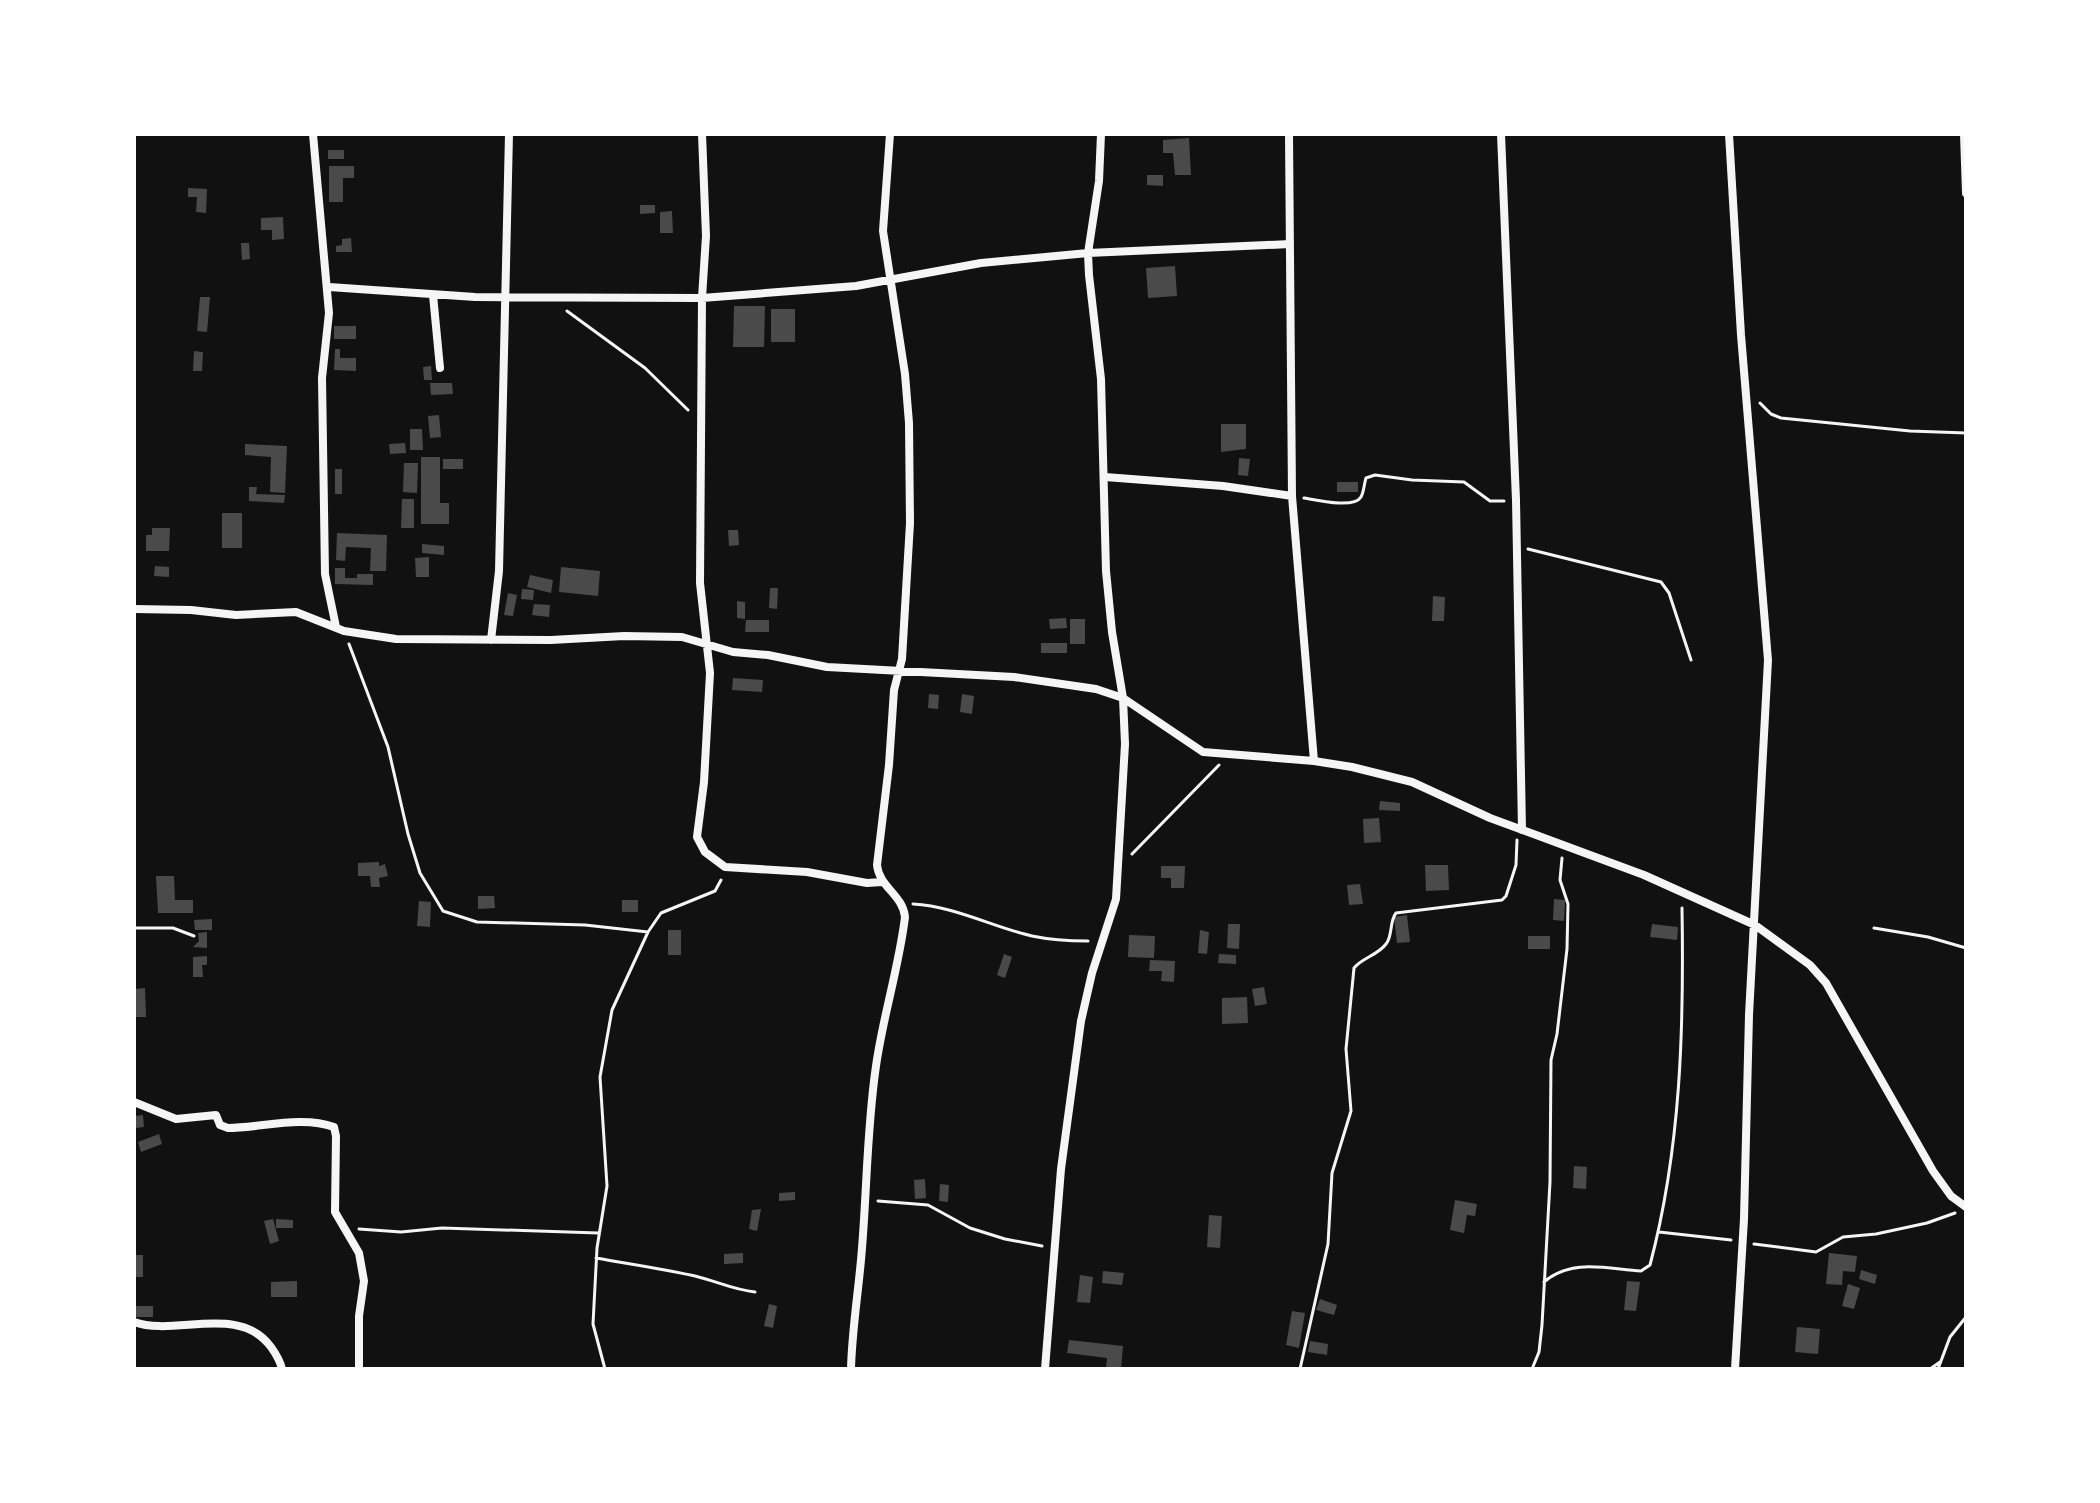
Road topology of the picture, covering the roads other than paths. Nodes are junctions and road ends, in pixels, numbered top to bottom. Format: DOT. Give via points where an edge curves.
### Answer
graph roads {
  1 [pos="313,134"];
  2 [pos="509,134"];
  3 [pos="702,134"];
  4 [pos="890,134"];
  5 [pos="1101,134"];
  6 [pos="1289,134"];
  7 [pos="1501,134"];
  8 [pos="1729,134"];
  9 [pos="1964,134"];
  10 [pos="1966,193"];
  11 [pos="1290,244"];
  12 [pos="1088,253"];
  13 [pos="891,280"];
  14 [pos="329,287"];
  15 [pos="433,295"];
  16 [pos="505,295"];
  17 [pos="702,298"];
  18 [pos="440,368"];
  19 [pos="1105,477"];
  20 [pos="1292,496"];
  21 [pos="134,609"];
  22 [pos="340,629"];
  23 [pos="491,640"];
  24 [pos="705,643"];
  25 [pos="897,671"];
  26 [pos="1123,698"];
  27 [pos="1314,761"];
  28 [pos="1520,829"];
  29 [pos="882,882"];
  30 [pos="1755,925"];
  31 [pos="134,1102"];
  32 [pos="1966,1208"];
  33 [pos="134,1322"];
  34 [pos="282,1369"];
  35 [pos="359,1369"];
  36 [pos="851,1369"];
  37 [pos="1045,1369"];
  38 [pos="1735,1369"];
  1 -- 14 [label="street"];
  2 -- 16 [label="street"];
  3 -- 17 [label="street"];
  4 -- 13 [label="street" via="883,231"];
  5 -- 12 [label="street"];
  6 -- 11 [label="street"];
  7 -- 28 [label="street" via="1516,500"];
  8 -- 30 [label="street" via="1768,660"];
  9 -- 10 [label="street"];
  11 -- 12 [label="street"];
  11 -- 20 [label="street"];
  12 -- 13 [label="street" via="981,263"];
  12 -- 19 [label="street"];
  13 -- 17 [label="street"];
  13 -- 25 [label="street" via="905,374 910,470 908,575"];
  14 -- 15 [label="street"];
  14 -- 22 [label="street" via="322,378 325,574"];
  15 -- 16 [label="street"];
  15 -- 18 [label="street"];
  16 -- 17 [label="street"];
  16 -- 23 [label="street" via="499,571"];
  17 -- 24 [label="street" via="700,583"];
  19 -- 20 [label="street"];
  19 -- 26 [label="street" via="1106,571"];
  20 -- 27 [label="street"];
  21 -- 22 [label="street" via="296,612"];
  22 -- 23 [label="street" via="396,639"];
  23 -- 24 [label="street" via="661,636"];
  24 -- 25 [label="street" via="827,667"];
  24 -- 29 [label="street" via="710,673 697,837 705,852 725,867"];
  25 -- 26 [label="street" via="1051,682"];
  25 -- 29 [label="street" via="877,856"];
  26 -- 27 [label="street" via="1197,750"];
  26 -- 37 [label="street" via="1116,899 1081,1021 1061,1169"];
  27 -- 28 [label="street" via="1412,782"];
  28 -- 30 [label="street" via="1644,875"];
  29 -- 36 [label="street" via="905,911 869,1115"];
  30 -- 32 [label="street" via="1826,983 1933,1171"];
  30 -- 38 [label="street"];
  31 -- 35 [label="street" via="176,1119 216,1115 228,1128 292,1123 334,1127 335,1212 355,1242 364,1281"];
  33 -- 34 [label="street" via="239,1325 263,1336"];
}
